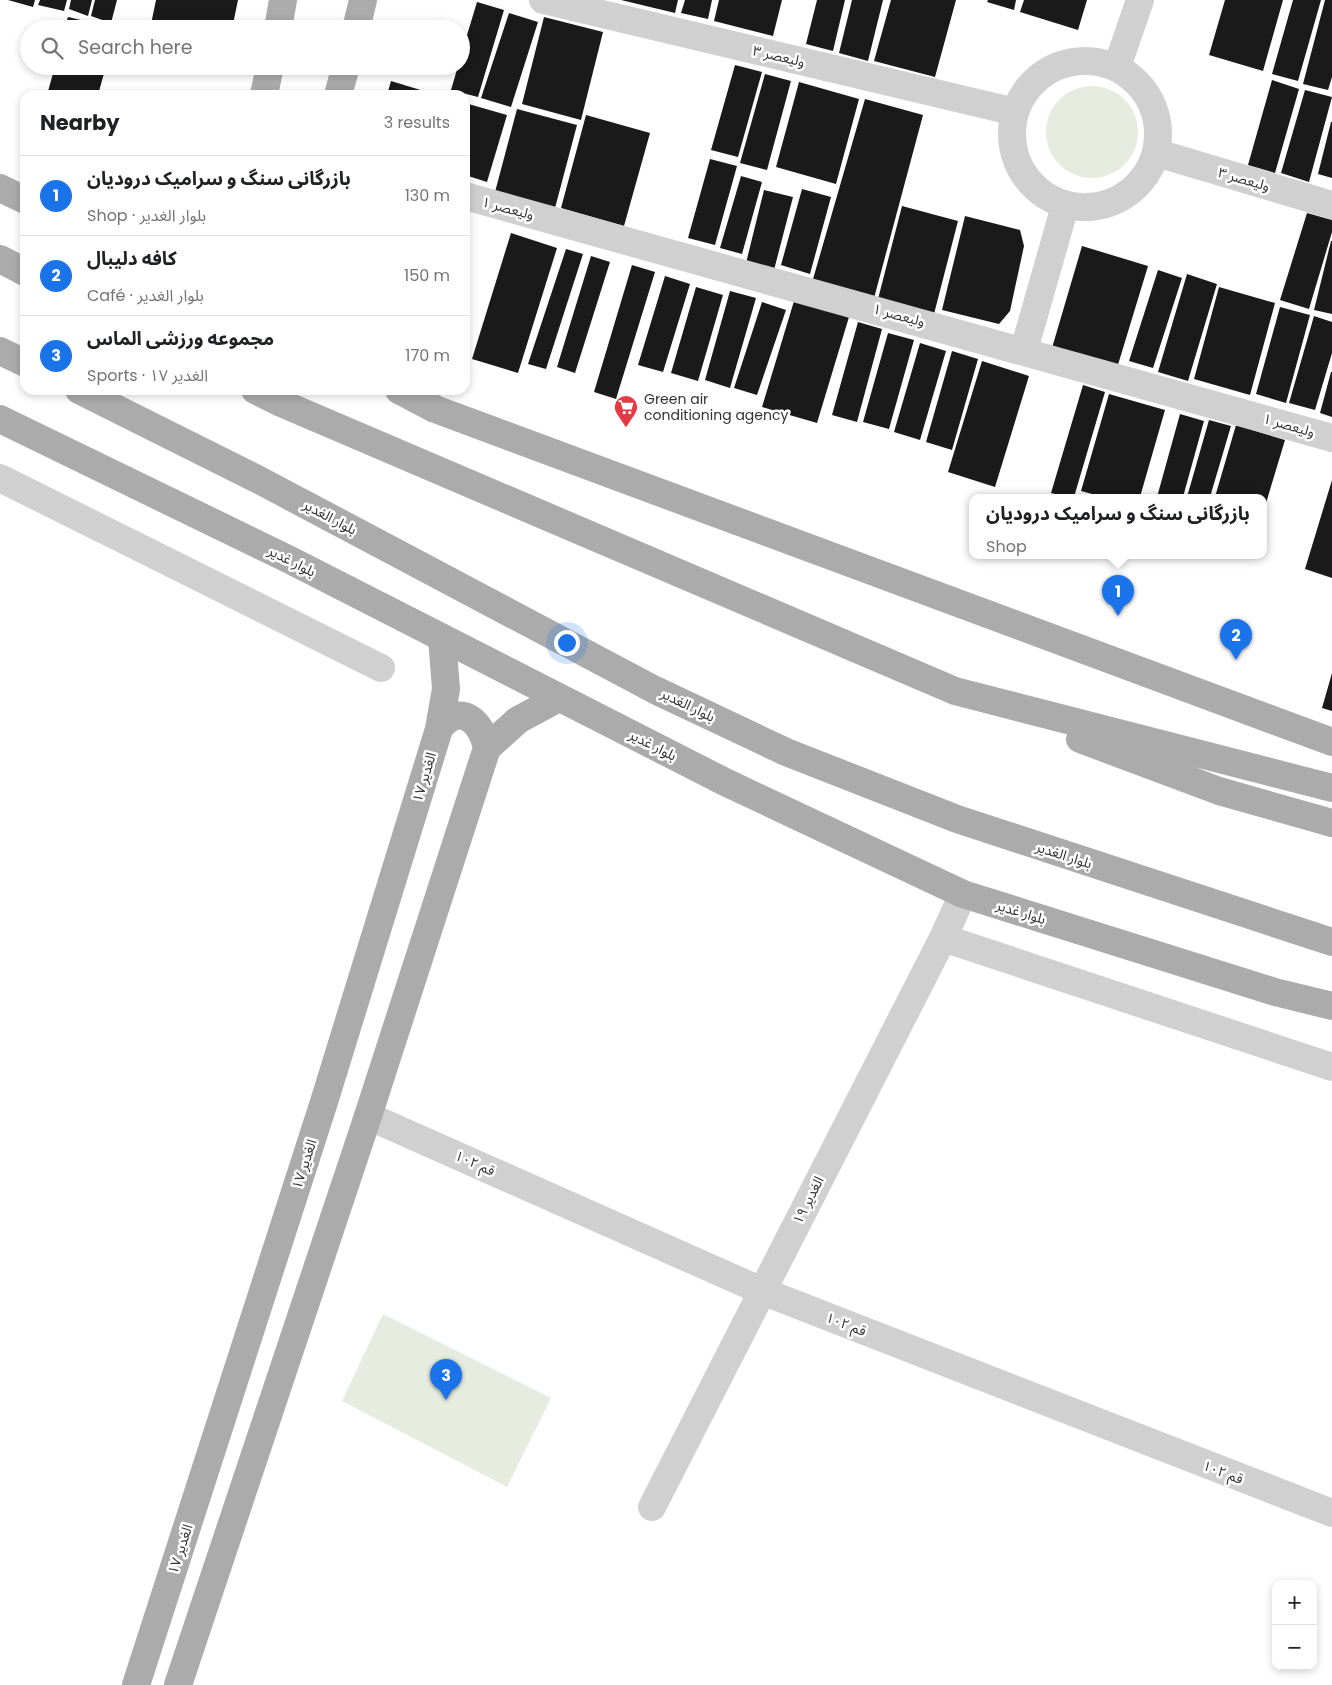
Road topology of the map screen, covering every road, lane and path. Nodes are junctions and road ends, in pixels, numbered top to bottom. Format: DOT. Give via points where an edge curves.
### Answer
graph roads {
  1 [pos="284,0"];
  2 [pos="364,0"];
  3 [pos="543,0"];
  4 [pos="1140,0"];
  5 [pos="280,20"];
  6 [pos="358,20"];
  7 [pos="1117,67"];
  8 [pos="268,75"];
  9 [pos="344,75"];
  10 [pos="265,90"];
  11 [pos="339,90"];
  12 [pos="1015,112"];
  13 [pos="1157,153"];
  14 [pos="0,188"];
  15 [pos="470,197"];
  16 [pos="20,198"];
  17 [pos="1332,205"];
  18 [pos="1065,206"];
  19 [pos="0,259"];
  20 [pos="20,269"];
  21 [pos="1024,350"];
  22 [pos="0,351"];
  23 [pos="20,361"];
  24 [pos="89,395"];
  25 [pos="265,395"];
  26 [pos="409,395"];
  27 [pos="417,395"];
  28 [pos="435,408"];
  29 [pos="0,419"];
  30 [pos="1332,438"];
  31 [pos="0,478"];
  32 [pos="442,638"];
  33 [pos="381,668"];
  34 [pos="955,691"];
  35 [pos="559,698"];
  36 [pos="439,729"];
  37 [pos="1332,742"];
  38 [pos="487,748"];
  39 [pos="1332,788"];
  40 [pos="1332,823"];
  41 [pos="963,894"];
  42 [pos="944,938"];
  43 [pos="1326,939"];
  44 [pos="1332,1006"];
  45 [pos="1332,1067"];
  46 [pos="368,1116"];
  47 [pos="762,1291"];
  48 [pos="652,1507"];
  49 [pos="1332,1513"];
  50 [pos="136,1685"];
  51 [pos="178,1685"];
  1 -- 5 [label="main road"];
  2 -- 6 [label="main road"];
  3 -- 12 [label="street, ولیعصر ۳"];
  4 -- 7 [label="street"];
  7 -- 12 [label="street" via="1093,60 1068,62 1044,72 1026,90"];
  7 -- 13 [label="street" via="1138,82 1152,103 1159,128"];
  8 -- 10 [label="main road"];
  9 -- 11 [label="main road"];
  12 -- 18 [label="street" via="1011,136 1016,159 1027,180 1044,196"];
  13 -- 17 [label="street, ولیعصر ۳"];
  13 -- 18 [label="street" via="1147,175 1132,192 1112,204 1088,208"];
  14 -- 16 [label="main road"];
  15 -- 21 [label="street, ولیعصر ۱"];
  18 -- 21 [label="street"];
  19 -- 20 [label="main road"];
  21 -- 30 [label="street, ولیعصر ۱"];
  22 -- 23 [label="main road"];
  24 -- 43 [label="main road, بلوار الغدیر" via="261,481 655,690 786,752 957,819"];
  25 -- 34 [label="main road"];
  26 -- 28 [label="main road"];
  27 -- 28 [label="main road"];
  28 -- 37 [label="main road"];
  29 -- 32 [label="main road, بلوار غدیر"];
  31 -- 33 [label="street"];
  32 -- 35 [label="main road, بلوار غدیر"];
  32 -- 36 [label="main road, الغدیر ۱۷" via="446,688"];
  34 -- 39 [label="main road"];
  34 -- 40 [label="main road" via="1219,792"];
  35 -- 38 [label="main road" via="518,720"];
  35 -- 41 [label="main road, بلوار غدیر" via="725,782"];
  36 -- 38 [label="main road" via="453,716 472,719 483,731"];
  36 -- 50 [label="main road, الغدیر ۱۷" via="324,1102"];
  38 -- 46 [label="main road"];
  41 -- 42 [label="street, الغدیر ۱۹"];
  41 -- 44 [label="main road, بلوار غدیر" via="1276,992"];
  42 -- 45 [label="street"];
  42 -- 47 [label="street, الغدیر ۱۹"];
  46 -- 47 [label="street, قم ۱۰۲"];
  46 -- 51 [label="main road"];
  47 -- 48 [label="street, الغدیر ۱۹"];
  47 -- 49 [label="street, قم ۱۰۲"];
}
